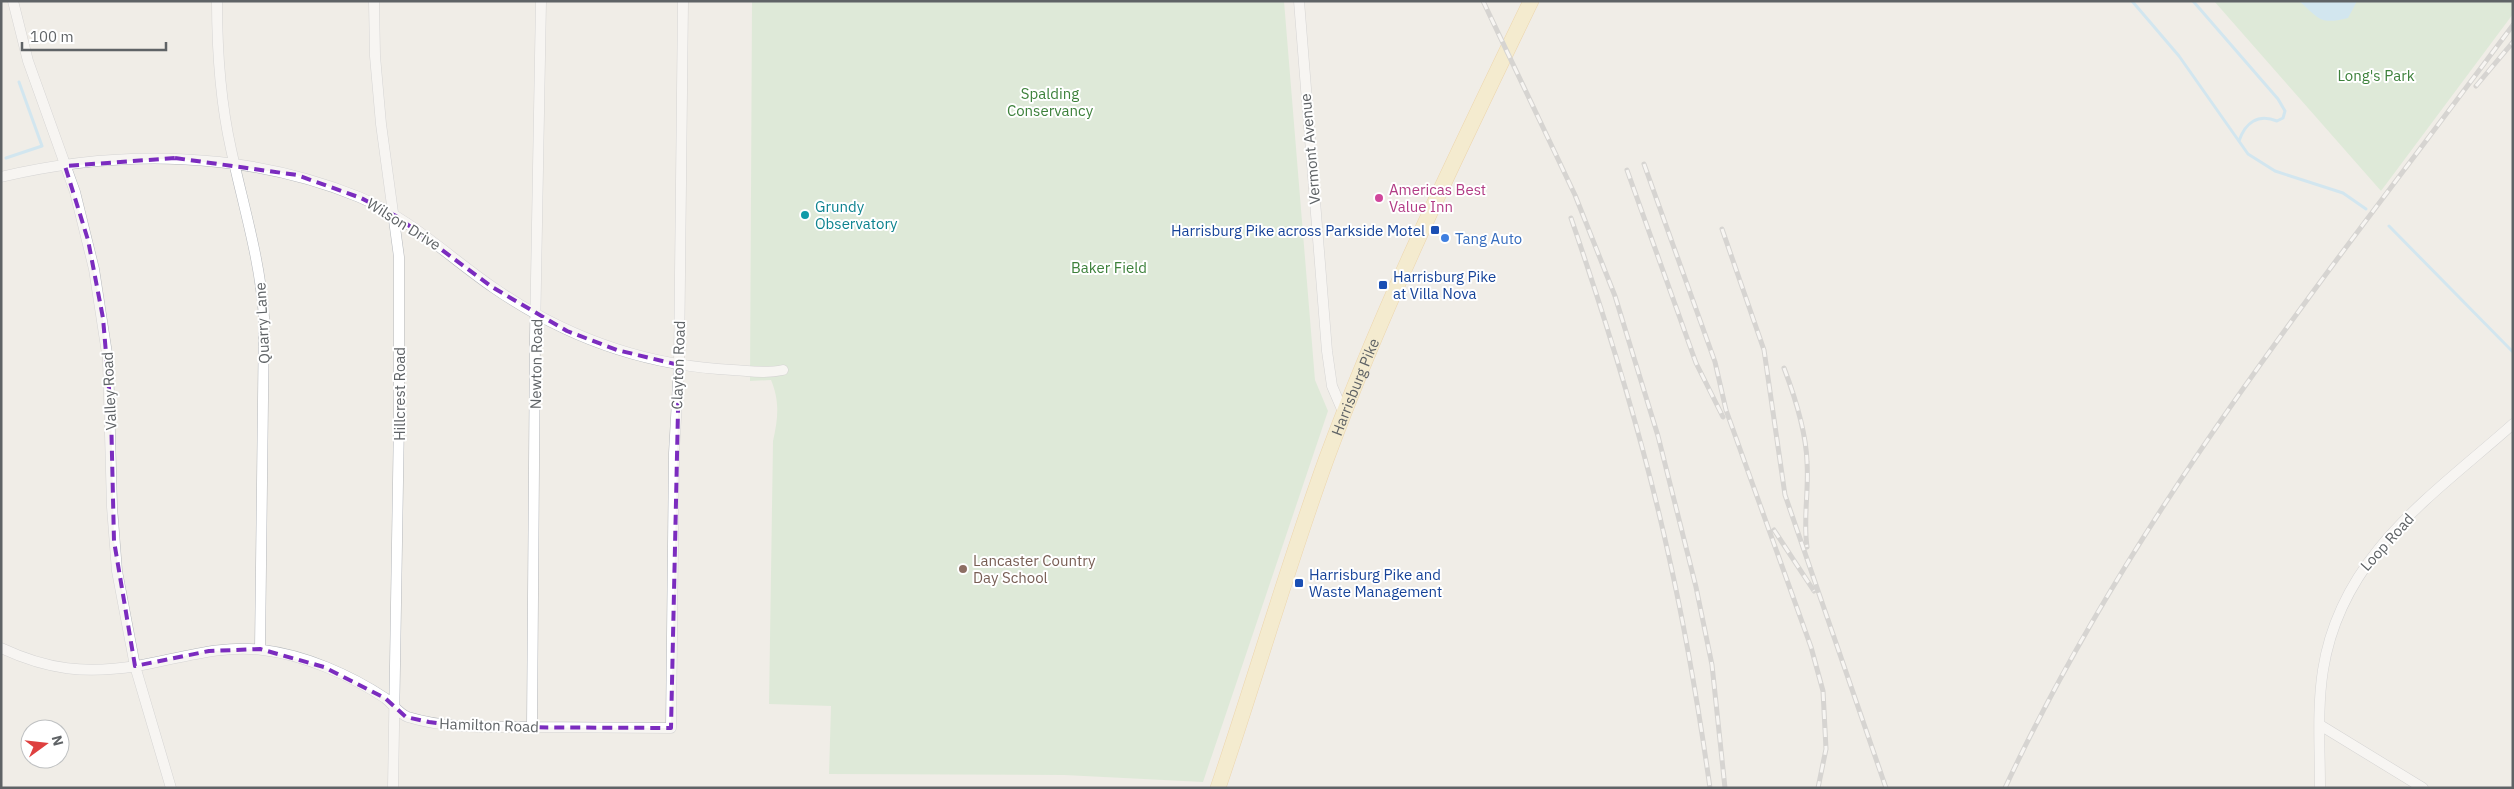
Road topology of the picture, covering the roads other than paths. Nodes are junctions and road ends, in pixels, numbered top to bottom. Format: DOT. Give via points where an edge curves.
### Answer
graph roads {
  1 [pos="13,1"];
  2 [pos="217,1"];
  3 [pos="374,1"];
  4 [pos="541,1"];
  5 [pos="683,1"];
  6 [pos="1299,1"];
  7 [pos="1531,1"];
  8 [pos="235,164"];
  9 [pos="65,166"];
  10 [pos="1,177"];
  11 [pos="396,216"];
  12 [pos="537,315"];
  13 [pos="679,364"];
  14 [pos="783,370"];
  15 [pos="1344,414"];
  16 [pos="2513,424"];
  17 [pos="1,648"];
  18 [pos="260,649"];
  19 [pos="135,666"];
  20 [pos="394,706"];
  21 [pos="2320,725"];
  22 [pos="532,727"];
  23 [pos="671,728"];
  24 [pos="170,788"];
  25 [pos="393,788"];
  26 [pos="1218,788"];
  27 [pos="2320,788"];
  28 [pos="2423,788"];
  1 -- 9 [label="street, Valley Road" via="28,61"];
  2 -- 8 [label="street, Quarry Lane" via="222,96"];
  3 -- 11 [label="street, Hillcrest Road" via="381,124"];
  4 -- 12 [label="street, Newton Road"];
  5 -- 13 [label="street, Clayton Road"];
  6 -- 15 [label="street, Vermont Avenue" via="1327,351 1333,392"];
  7 -- 15 [label="main road, Harrisburg Pike" via="1420,234"];
  8 -- 9 [label="street, Wilson Drive" via="175,158"];
  8 -- 11 [label="street, Wilson Drive" via="297,175 361,198"];
  8 -- 18 [label="street, Quarry Lane" via="259,268 264,317"];
  9 -- 10 [label="street, Wilson Drive"];
  9 -- 19 [label="street, Valley Road" via="88,240 103,318 111,412 114,541"];
  11 -- 12 [label="street, Wilson Drive" via="492,287"];
  11 -- 20 [label="street, Hillcrest Road" via="399,420"];
  12 -- 13 [label="street, Wilson Drive" via="567,331 617,350"];
  12 -- 22 [label="street, Newton Road"];
  13 -- 14 [label="street, Wilson Drive" via="699,368"];
  13 -- 23 [label="street, Clayton Road" via="674,453"];
  15 -- 26 [label="main road, Harrisburg Pike" via="1298,542"];
  16 -- 21 [label="street, Loop Road" via="2397,527 2357,576 2327,648"];
  17 -- 19 [label="street, Hamilton Road" via="52,668 83,670"];
  18 -- 19 [label="street, Hamilton Road" via="209,652"];
  18 -- 20 [label="street, Hamilton Road" via="324,667 385,698"];
  19 -- 24 [label="street, Valley Road"];
  20 -- 22 [label="street, Hamilton Road" via="406,716 442,724"];
  20 -- 25 [label="street, Hillcrest Road"];
  21 -- 27 [label="street, Loop Road"];
  21 -- 28 [label="street"];
  22 -- 23 [label="street, Hamilton Road"];
}
